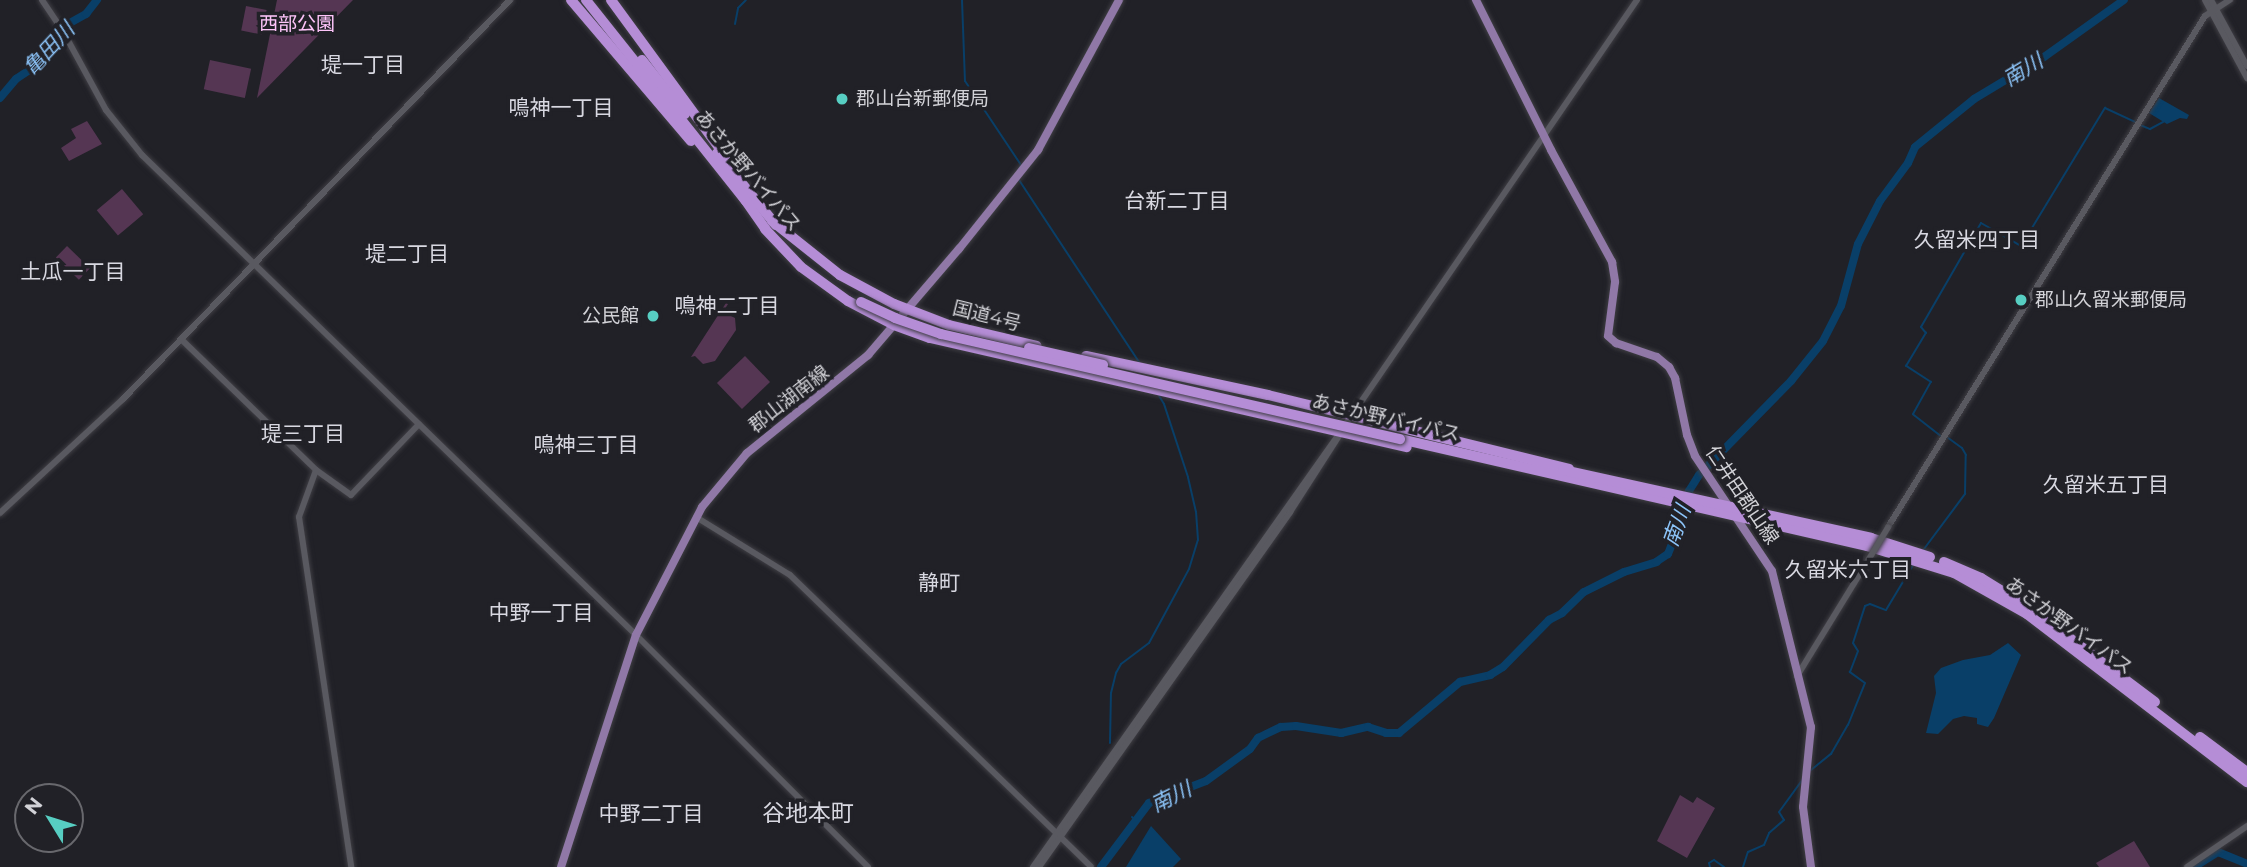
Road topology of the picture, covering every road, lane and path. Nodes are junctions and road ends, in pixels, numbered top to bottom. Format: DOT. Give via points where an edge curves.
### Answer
graph roads {
  1 [pos="42,0"];
  2 [pos="510,0"];
  3 [pos="571,0"];
  4 [pos="586,0"];
  5 [pos="593,0"];
  6 [pos="611,0"];
  7 [pos="1119,0"];
  8 [pos="1476,0"];
  9 [pos="1637,0"];
  10 [pos="2205,0"];
  11 [pos="2211,0"];
  12 [pos="2230,0"];
  13 [pos="2213,9"];
  14 [pos="2247,66"];
  15 [pos="2247,78"];
  16 [pos="1544,136"];
  17 [pos="735,187"];
  18 [pos="743,197"];
  19 [pos="757,203"];
  20 [pos="772,221"];
  21 [pos="253,264"];
  22 [pos="863,300"];
  23 [pos="907,310"];
  24 [pos="894,325"];
  25 [pos="181,339"];
  26 [pos="1352,415"];
  27 [pos="419,424"];
  28 [pos="1341,431"];
  29 [pos="1401,436"];
  30 [pos="317,470"];
  31 [pos="1614,481"];
  32 [pos="1593,484"];
  33 [pos="1675,499"];
  34 [pos="1731,511"];
  35 [pos="0,513"];
  36 [pos="696,517"];
  37 [pos="1756,520"];
  38 [pos="1747,533"];
  39 [pos="636,635"];
  40 [pos="1797,676"];
  41 [pos="2247,772"];
  42 [pos="2247,782"];
  43 [pos="2247,826"];
  44 [pos="1058,836"];
  45 [pos="351,867"];
  46 [pos="561,867"];
  47 [pos="868,867"];
  48 [pos="1033,867"];
  49 [pos="1039,867"];
  50 [pos="1091,867"];
  51 [pos="1811,867"];
  52 [pos="2187,867"];
  1 -- 21 [label="street" via="122,134"];
  2 -- 21 [label="street"];
  3 -- 17 [label="highway"];
  4 -- 17 [label="highway, あさか野バイパス"];
  5 -- 19 [label="highway, あさか野バイパス"];
  6 -- 19 [label="highway"];
  7 -- 23 [label="main road, 郡山湖南線" via="1038,150"];
  8 -- 16 [label="main road, 仁井田郡山線"];
  9 -- 16 [label="street"];
  10 -- 13 [label="street"];
  11 -- 13 [label="street"];
  12 -- 13 [label="street"];
  13 -- 14 [label="street"];
  13 -- 15 [label="street"];
  13 -- 40 [label="street, bridge"];
  16 -- 26 [label="street"];
  16 -- 34 [label="main road, 仁井田郡山線" via="1612,262 1615,282 1608,336 1657,357 1668,367 1699,464"];
  17 -- 18 [label="highway, あさか野バイパス"];
  18 -- 22 [label="highway, あさか野バイパス" via="801,259"];
  18 -- 24 [label="highway" via="770,236 801,267 848,301"];
  19 -- 20 [label="highway, あさか野バイパス"];
  20 -- 22 [label="highway, あさか野バイパス" via="811,260"];
  20 -- 23 [label="highway, 国道4号" via="840,275"];
  21 -- 25 [label="street"];
  21 -- 27 [label="street"];
  22 -- 29 [label="highway, あさか野バイパス, bridge" via="895,318 941,334"];
  23 -- 24 [label="main road, 郡山湖南線"];
  23 -- 26 [label="highway, 国道4号" via="972,331"];
  24 -- 28 [label="highway" via="941,340"];
  24 -- 36 [label="main road, 郡山湖南線" via="868,355 747,453"];
  25 -- 30 [label="street"];
  25 -- 35 [label="street"];
  26 -- 28 [label="street"];
  26 -- 31 [label="highway"];
  27 -- 30 [label="street" via="351,495"];
  27 -- 39 [label="street"];
  28 -- 32 [label="highway"];
  28 -- 44 [label="street" via="1285,520"];
  29 -- 31 [label="highway, あさか野バイパス"];
  29 -- 32 [label="highway, あさか野バイパス"];
  30 -- 45 [label="street" via="299,517"];
  31 -- 33 [label="highway, あさか野バイパス"];
  32 -- 33 [label="highway, あさか野バイパス"];
  33 -- 34 [label="highway, あさか野バイパス"];
  34 -- 37 [label="highway, あさか野バイパス"];
  34 -- 38 [label="main road, 仁井田郡山線"];
  34 -- 41 [label="highway, あさか野バイパス" via="1871,538 1981,578 2050,622"];
  36 -- 39 [label="main road, 郡山湖南線"];
  36 -- 44 [label="street" via="790,575"];
  37 -- 38 [label="main road"];
  37 -- 42 [label="highway, あさか野バイパス" via="1929,563 1978,584 2054,634"];
  38 -- 40 [label="main road, 仁井田郡山線" via="1772,571"];
  39 -- 46 [label="main road, 郡山湖南線"];
  39 -- 47 [label="street"];
  40 -- 51 [label="main road, 仁井田郡山線" via="1812,732 1803,807"];
  43 -- 52 [label="street"];
  44 -- 48 [label="street"];
  44 -- 49 [label="street"];
  44 -- 50 [label="street"];
}
